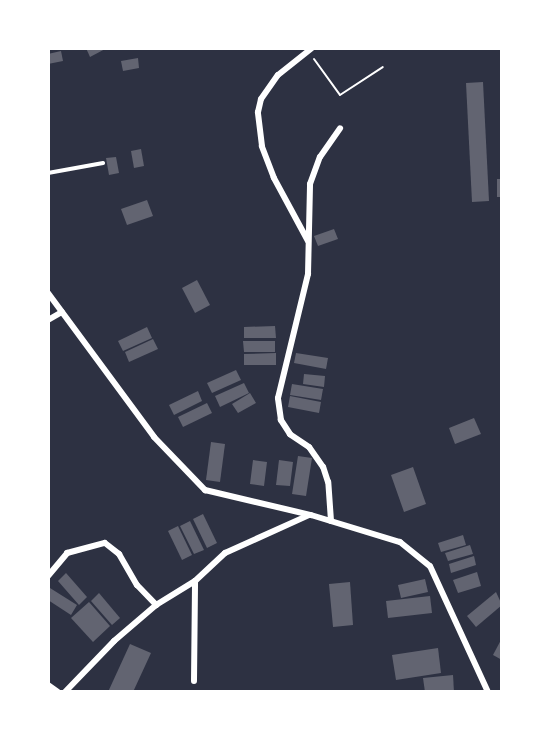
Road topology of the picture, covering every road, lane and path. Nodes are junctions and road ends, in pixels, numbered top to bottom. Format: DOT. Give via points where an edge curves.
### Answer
graph roads {
  1 [pos="310,50"];
  2 [pos="383,67"];
  3 [pos="340,128"];
  4 [pos="104,163"];
  5 [pos="48,173"];
  6 [pos="309,241"];
  7 [pos="48,293"];
  8 [pos="62,312"];
  9 [pos="48,320"];
  10 [pos="311,515"];
  11 [pos="331,521"];
  12 [pos="48,576"];
  13 [pos="195,581"];
  14 [pos="156,605"];
  15 [pos="194,681"];
  16 [pos="48,685"];
  17 [pos="58,692"];
  18 [pos="64,692"];
  19 [pos="488,692"];
  1 -- 2 [label="path" via="340,94"];
  1 -- 6 [label="street" via="278,75 261,99 258,120 274,178"];
  3 -- 6 [label="street" via="320,157 310,184"];
  4 -- 5 [label="lane"];
  6 -- 11 [label="street" via="308,274 278,398 281,420 290,434 309,447 323,467"];
  7 -- 8 [label="street"];
  8 -- 9 [label="street"];
  8 -- 10 [label="street" via="154,437 205,490"];
  10 -- 11 [label="street"];
  10 -- 13 [label="street" via="225,553"];
  11 -- 19 [label="street" via="400,542 430,566"];
  12 -- 14 [label="street" via="67,553 105,543 119,554 137,585"];
  13 -- 14 [label="street"];
  13 -- 15 [label="street"];
  14 -- 18 [label="street"];
  16 -- 17 [label="street"];
}
